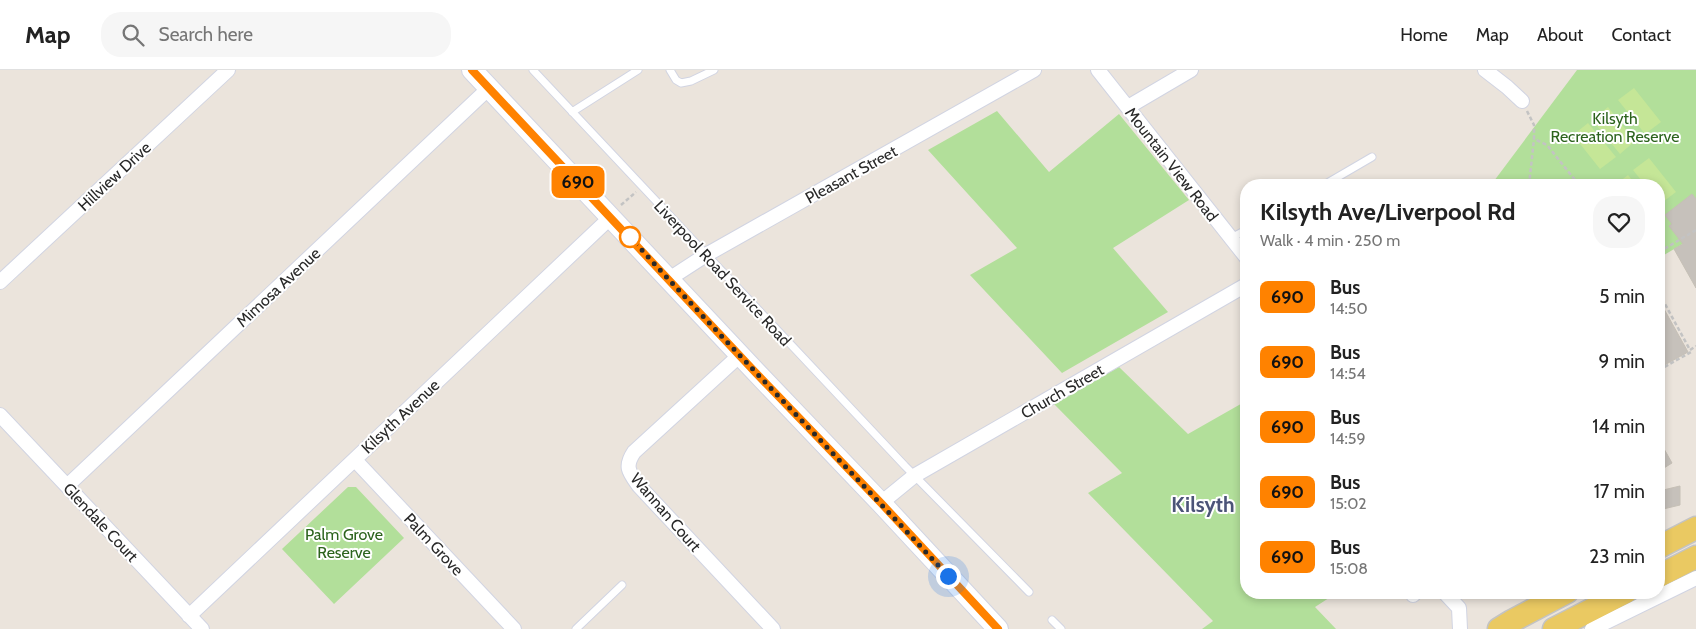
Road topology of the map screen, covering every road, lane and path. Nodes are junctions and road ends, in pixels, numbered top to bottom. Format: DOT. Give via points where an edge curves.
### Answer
graph roads {
  1 [pos="228,70"];
  2 [pos="472,70"];
  3 [pos="533,70"];
  4 [pos="638,70"];
  5 [pos="670,70"];
  6 [pos="714,70"];
  7 [pos="1034,70"];
  8 [pos="1098,70"];
  9 [pos="1191,70"];
  10 [pos="1485,70"];
  11 [pos="489,88"];
  12 [pos="1522,101"];
  13 [pos="1128,107"];
  14 [pos="572,112"];
  15 [pos="1534,140"];
  16 [pos="1372,158"];
  17 [pos="1335,179"];
  18 [pos="1530,179"];
  19 [pos="1573,179"];
  20 [pos="642,186"];
  21 [pos="615,213"];
  22 [pos="1696,230"];
  23 [pos="1240,233"];
  24 [pos="1231,238"];
  25 [pos="1665,248"];
  26 [pos="1240,249"];
  27 [pos="706,255"];
  28 [pos="669,279"];
  29 [pos="0,282"];
  30 [pos="1240,288"];
  31 [pos="1665,304"];
  32 [pos="1696,346"];
  33 [pos="1690,350"];
  34 [pos="740,355"];
  35 [pos="1665,367"];
  36 [pos="0,415"];
  37 [pos="354,460"];
  38 [pos="914,476"];
  39 [pos="66,486"];
  40 [pos="881,503"];
  41 [pos="1696,528"];
  42 [pos="1665,544"];
  43 [pos="1696,557"];
  44 [pos="1665,573"];
  45 [pos="1696,578"];
  46 [pos="622,585"];
  47 [pos="1665,591"];
  48 [pos="1029,592"];
  49 [pos="1451,599"];
  50 [pos="1553,599"];
  51 [pos="1567,599"];
  52 [pos="1617,599"];
  53 [pos="1645,599"];
  54 [pos="190,616"];
  55 [pos="1052,620"];
  56 [pos="1584,624"];
  57 [pos="1509,626"];
  58 [pos="202,629"];
  59 [pos="514,629"];
  60 [pos="576,629"];
  61 [pos="773,629"];
  62 [pos="998,629"];
  63 [pos="1061,629"];
  64 [pos="1460,629"];
  65 [pos="1554,629"];
  1 -- 29 [label="street, Hillview Drive"];
  2 -- 11 [label="main road"];
  3 -- 14 [label="lane, Liverpool Road Service Road"];
  4 -- 14 [label="lane"];
  5 -- 6 [label="lane" via="681,83"];
  7 -- 27 [label="street, Pleasant Street"];
  8 -- 13 [label="street, Mountain View Road"];
  9 -- 13 [label="street"];
  10 -- 12 [label="street"];
  11 -- 21 [label="main road"];
  11 -- 39 [label="street, Mimosa Avenue"];
  12 -- 15 [label="path" via="1534,125"];
  13 -- 24 [label="street, Mountain View Road"];
  14 -- 20 [label="lane, Liverpool Road Service Road"];
  15 -- 18 [label="path"];
  15 -- 19 [label="path" via="1547,145"];
  16 -- 17 [label="lane"];
  20 -- 21 [label="path"];
  20 -- 27 [label="lane, Liverpool Road Service Road"];
  21 -- 28 [label="main road"];
  21 -- 37 [label="street, Kilsyth Avenue"];
  22 -- 25 [label="path"];
  23 -- 24 [label="lane"];
  24 -- 26 [label="street, Mountain View Road"];
  27 -- 28 [label="street, Pleasant Street"];
  27 -- 38 [label="lane, Liverpool Road Service Road"];
  28 -- 34 [label="main road"];
  30 -- 38 [label="street, Church Street"];
  31 -- 33 [label="path"];
  32 -- 33 [label="path"];
  33 -- 35 [label="path"];
  34 -- 40 [label="main road"];
  34 -- 61 [label="street, Wannan Court" via="634,452 628,467 639,486"];
  36 -- 39 [label="street, Glendale Court"];
  37 -- 54 [label="street, Kilsyth Avenue"];
  37 -- 59 [label="street, Palm Grove"];
  38 -- 40 [label="street, Church Street"];
  38 -- 48 [label="lane, Liverpool Road Service Road"];
  39 -- 54 [label="street, Glendale Court"];
  40 -- 62 [label="main road"];
  41 -- 42 [label="main road"];
  43 -- 44 [label="main road"];
  45 -- 47 [label="street"];
  46 -- 60 [label="lane"];
  49 -- 64 [label="street" via="1459,608"];
  50 -- 57 [label="main road"];
  51 -- 56 [label="main road"];
  52 -- 56 [label="main road"];
  53 -- 56 [label="street"];
  54 -- 58 [label="street, Glendale Court"];
  55 -- 63 [label="lane"];
  56 -- 65 [label="main road"];
}
